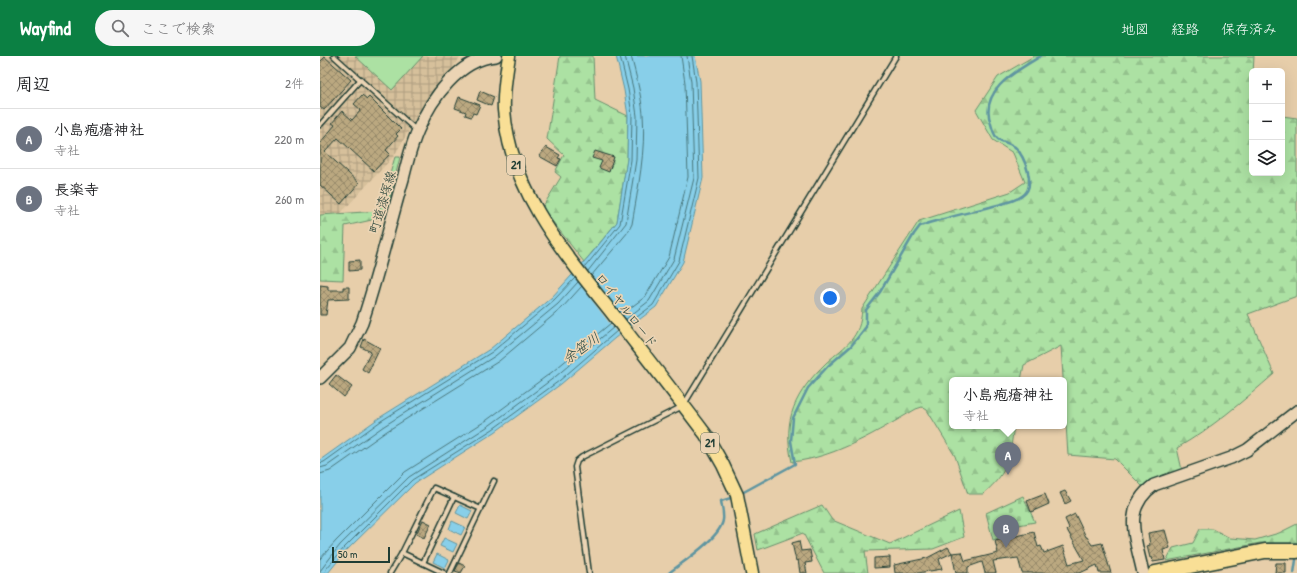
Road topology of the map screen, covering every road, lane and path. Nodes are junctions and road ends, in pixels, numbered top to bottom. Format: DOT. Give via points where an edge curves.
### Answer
graph roads {
  1 [pos="334,56"];
  2 [pos="896,56"];
  3 [pos="503,57"];
  4 [pos="361,80"];
  5 [pos="320,125"];
  6 [pos="417,131"];
  7 [pos="320,378"];
  8 [pos="684,406"];
  9 [pos="1297,411"];
  10 [pos="494,481"];
  11 [pos="454,497"];
  12 [pos="481,509"];
  13 [pos="1297,551"];
  14 [pos="402,553"];
  15 [pos="423,563"];
  16 [pos="390,573"];
  17 [pos="444,573"];
  18 [pos="450,573"];
  19 [pos="589,573"];
  20 [pos="752,573"];
  21 [pos="1143,573"];
  22 [pos="1155,573"];
  1 -- 4 [label="lane"];
  2 -- 8 [label="lane"];
  3 -- 6 [label="street, 町道漆塚線" via="478,61 450,80 426,113"];
  3 -- 8 [label="main road, ロイヤルロード / 21" via="504,110 514,158 531,200 571,261"];
  4 -- 5 [label="lane"];
  4 -- 6 [label="lane"];
  6 -- 7 [label="street, 町道漆塚線" via="362,323 350,348"];
  8 -- 19 [label="lane" via="577,461 575,467"];
  8 -- 20 [label="main road, ロイヤルロード / 21" via="724,466 737,495"];
  9 -- 21 [label="street" via="1247,450 1154,485 1144,492 1136,502 1132,515"];
  10 -- 12 [label="lane"];
  11 -- 12 [label="lane"];
  11 -- 14 [label="lane" via="434,488"];
  11 -- 15 [label="lane"];
  12 -- 18 [label="lane"];
  13 -- 22 [label="highway" via="1259,552"];
  14 -- 15 [label="lane"];
  14 -- 16 [label="lane"];
  15 -- 17 [label="lane"];
}
